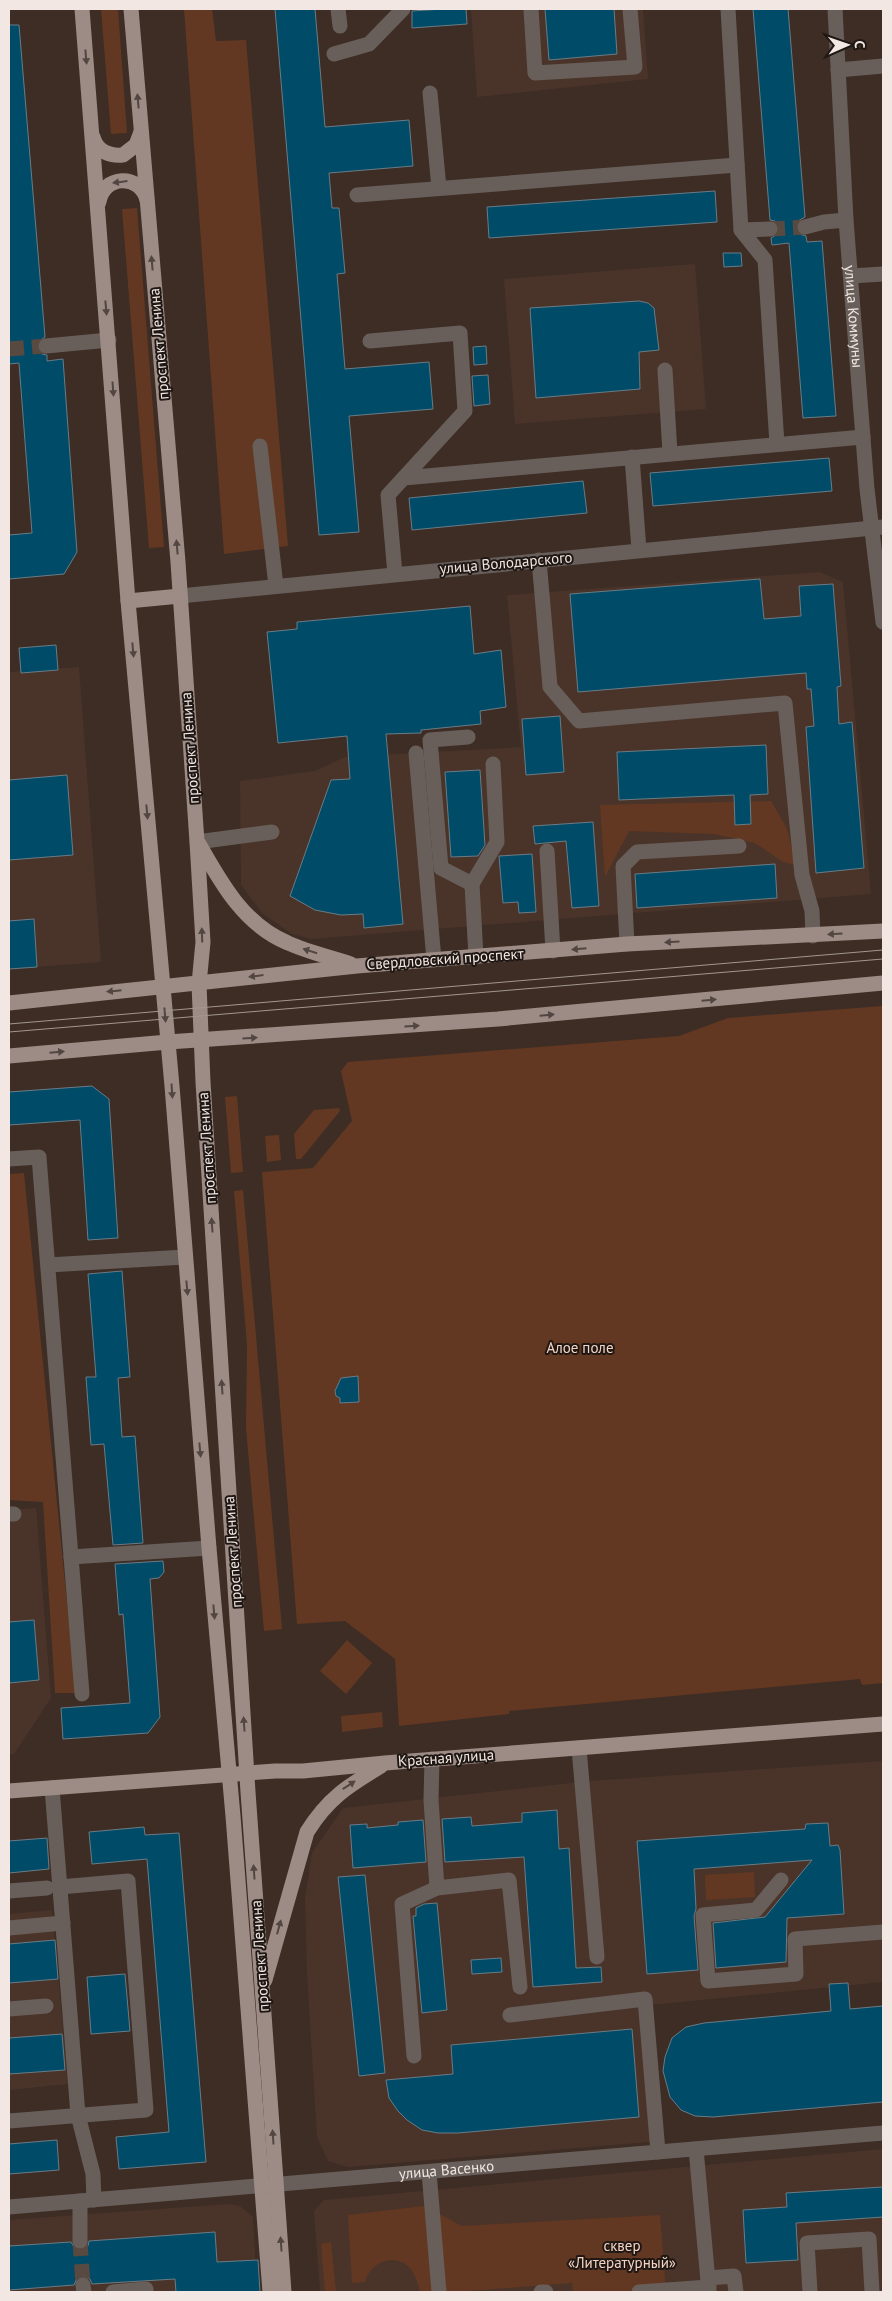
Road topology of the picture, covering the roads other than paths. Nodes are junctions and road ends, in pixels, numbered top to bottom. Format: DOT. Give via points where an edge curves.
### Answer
graph roads {
  1 [pos="82,9"];
  2 [pos="131,9"];
  3 [pos="338,9"];
  4 [pos="403,9"];
  5 [pos="530,9"];
  6 [pos="630,9"];
  7 [pos="728,9"];
  8 [pos="834,9"];
  9 [pos="340,26"];
  10 [pos="334,54"];
  11 [pos="883,66"];
  12 [pos="838,70"];
  13 [pos="430,93"];
  14 [pos="141,130"];
  15 [pos="92,133"];
  16 [pos="737,165"];
  17 [pos="439,188"];
  18 [pos="357,196"];
  19 [pos="147,201"];
  20 [pos="98,207"];
  21 [pos="846,220"];
  22 [pos="806,227"];
  23 [pos="770,229"];
  24 [pos="741,230"];
  25 [pos="883,274"];
  26 [pos="851,276"];
  27 [pos="109,340"];
  28 [pos="370,342"];
  29 [pos="46,346"];
  30 [pos="665,370"];
  31 [pos="863,437"];
  32 [pos="777,444"];
  33 [pos="260,446"];
  34 [pos="670,453"];
  35 [pos="632,457"];
  36 [pos="404,478"];
  37 [pos="878,527"];
  38 [pos="639,550"];
  39 [pos="539,560"];
  40 [pos="394,574"];
  41 [pos="276,586"];
  42 [pos="180,596"];
  43 [pos="128,601"];
  44 [pos="883,622"];
  45 [pos="468,737"];
  46 [pos="416,753"];
  47 [pos="493,764"];
  48 [pos="272,832"];
  49 [pos="197,842"];
  50 [pos="739,846"];
  51 [pos="546,851"];
  52 [pos="472,884"];
  53 [pos="883,931"];
  54 [pos="813,936"];
  55 [pos="627,944"];
  56 [pos="553,951"];
  57 [pos="476,957"];
  58 [pos="434,960"];
  59 [pos="357,966"];
  60 [pos="883,983"];
  61 [pos="198,984"];
  62 [pos="162,988"];
  63 [pos="9,1003"];
  64 [pos="201,1040"];
  65 [pos="168,1042"];
  66 [pos="9,1056"];
  67 [pos="9,1159"];
  68 [pos="185,1257"];
  69 [pos="48,1265"];
  70 [pos="209,1548"];
  71 [pos="71,1557"];
  72 [pos="82,1694"];
  73 [pos="883,1724"];
  74 [pos="579,1748"];
  75 [pos="432,1759"];
  76 [pos="385,1763"];
  77 [pos="247,1773"];
  78 [pos="228,1774"];
  79 [pos="52,1788"];
  80 [pos="9,1791"];
  81 [pos="781,1880"];
  82 [pos="54,1887"];
  83 [pos="437,1888"];
  84 [pos="9,1891"];
  85 [pos="63,1924"];
  86 [pos="9,1928"];
  87 [pos="883,1932"];
  88 [pos="597,1957"];
  89 [pos="520,1987"];
  90 [pos="262,1991"];
  91 [pos="46,2006"];
  92 [pos="9,2008"];
  93 [pos="510,2015"];
  94 [pos="414,2056"];
  95 [pos="78,2115"];
  96 [pos="9,2121"];
  97 [pos="883,2133"];
  98 [pos="696,2149"];
  99 [pos="658,2152"];
  100 [pos="429,2172"];
  101 [pos="277,2185"];
  102 [pos="261,2187"];
  103 [pos="87,2200"];
  104 [pos="9,2207"];
  105 [pos="80,2241"];
  106 [pos="709,2286"];
  107 [pos="113,2292"];
  108 [pos="146,2292"];
  109 [pos="270,2292"];
  110 [pos="284,2292"];
  111 [pos="439,2292"];
  112 [pos="541,2292"];
  113 [pos="546,2292"];
  114 [pos="639,2292"];
  115 [pos="736,2292"];
  116 [pos="810,2292"];
  117 [pos="872,2292"];
  1 -- 15 [label="main road, проспект Ленина, one-way"];
  14 -- 2 [label="main road, проспект Ленина, one-way"];
  3 -- 9 [label="street"];
  4 -- 10 [label="street" via="369,44"];
  5 -- 6 [label="street" via="535,73 635,68"];
  7 -- 16 [label="street"];
  8 -- 12 [label="street, улица Коммуны"];
  11 -- 12 [label="street"];
  12 -- 21 [label="street, улица Коммуны"];
  13 -- 17 [label="street"];
  14 -- 15 [label="main road" via="131,151 114,155 99,148"];
  14 -- 19 [label="main road, проспект Ленина"];
  15 -- 20 [label="main road, проспект Ленина"];
  16 -- 17 [label="street"];
  16 -- 24 [label="street"];
  17 -- 18 [label="street"];
  19 -- 20 [label="main road, one-way" via="136,183 121,180 107,186"];
  42 -- 19 [label="main road, проспект Ленина, one-way"];
  20 -- 27 [label="main road, проспект Ленина, one-way"];
  21 -- 22 [label="street"];
  21 -- 26 [label="street, улица Коммуны"];
  23 -- 24 [label="street"];
  24 -- 32 [label="street" via="765,260"];
  25 -- 26 [label="street"];
  26 -- 31 [label="street, улица Коммуны"];
  27 -- 29 [label="street"];
  27 -- 43 [label="main road, проспект Ленина, one-way"];
  28 -- 36 [label="street" via="460,333 464,412"];
  30 -- 34 [label="street"];
  31 -- 32 [label="street"];
  31 -- 37 [label="street, улица Коммуны"];
  32 -- 34 [label="street"];
  33 -- 41 [label="street"];
  34 -- 35 [label="street"];
  35 -- 36 [label="street"];
  35 -- 38 [label="street"];
  36 -- 40 [label="street" via="388,495"];
  37 -- 38 [label="street, улица Володарского"];
  37 -- 44 [label="street, улица Коммуны"];
  38 -- 39 [label="street, улица Володарского"];
  39 -- 40 [label="street, улица Володарского"];
  39 -- 54 [label="street" via="550,687 579,721 785,703 802,875 812,911"];
  40 -- 41 [label="street, улица Володарского"];
  41 -- 42 [label="street, улица Володарского"];
  42 -- 43 [label="main road, улица Володарского"];
  42 -- 49 [label="main road, проспект Ленина"];
  43 -- 62 [label="main road, проспект Ленина, one-way"];
  45 -- 52 [label="street" via="430,740 441,868"];
  46 -- 58 [label="street"];
  47 -- 52 [label="street" via="497,842"];
  48 -- 49 [label="street"];
  59 -- 49 [label="main road, one-way" via="288,943 266,932 223,886"];
  61 -- 49 [label="main road, проспект Ленина, one-way" via="203,942"];
  50 -- 55 [label="street" via="637,852 623,866"];
  51 -- 56 [label="street"];
  52 -- 57 [label="street"];
  53 -- 54 [label="main road, Свердловский проспект, one-way"];
  54 -- 55 [label="main road, Свердловский проспект, one-way"];
  55 -- 56 [label="main road, Свердловский проспект, one-way"];
  56 -- 57 [label="main road, Свердловский проспект"];
  57 -- 58 [label="main road, Свердловский проспект"];
  58 -- 59 [label="main road, Свердловский проспект"];
  59 -- 61 [label="main road, Свердловский проспект, one-way"];
  64 -- 60 [label="main road, one-way" via="498,1019"];
  61 -- 62 [label="main road, Свердловский проспект"];
  61 -- 64 [label="main road, проспект Ленина"];
  62 -- 63 [label="main road, Свердловский проспект, one-way"];
  62 -- 65 [label="main road, проспект Ленина, one-way"];
  64 -- 65 [label="main road"];
  77 -- 64 [label="main road, проспект Ленина, one-way"];
  66 -- 65 [label="main road, one-way"];
  65 -- 68 [label="main road, проспект Ленина, one-way"];
  67 -- 69 [label="street" via="39,1157"];
  68 -- 69 [label="street"];
  68 -- 70 [label="main road, проспект Ленина, one-way"];
  69 -- 71 [label="street"];
  70 -- 71 [label="street"];
  70 -- 78 [label="main road, проспект Ленина, one-way"];
  71 -- 72 [label="street"];
  73 -- 74 [label="main road, Красная улица"];
  74 -- 75 [label="main road, Красная улица"];
  74 -- 88 [label="street"];
  75 -- 76 [label="main road, Красная улица"];
  75 -- 83 [label="street" via="431,1800"];
  76 -- 77 [label="main road, Красная улица"];
  90 -- 76 [label="main road, one-way" via="307,1832 320,1811 343,1789"];
  77 -- 78 [label="main road, Красная улица"];
  90 -- 77 [label="main road, проспект Ленина, one-way"];
  78 -- 79 [label="main road, Красная улица"];
  78 -- 102 [label="main road, проспект Ленина"];
  79 -- 80 [label="main road, Красная улица"];
  79 -- 82 [label="street"];
  81 -- 87 [label="street" via="756,1910 703,1915 708,1981 796,1974 795,1939"];
  82 -- 84 [label="street"];
  82 -- 85 [label="street"];
  82 -- 95 [label="street" via="128,1881 146,2110"];
  83 -- 89 [label="street" via="508,1880"];
  83 -- 94 [label="street" via="402,1904"];
  85 -- 86 [label="street"];
  85 -- 95 [label="street"];
  101 -- 90 [label="main road, проспект Ленина, one-way"];
  91 -- 92 [label="street"];
  93 -- 99 [label="street" via="644,1998"];
  95 -- 96 [label="street"];
  95 -- 103 [label="street" via="94,2174"];
  97 -- 98 [label="street, улица Васенко"];
  98 -- 99 [label="street, улица Васенко"];
  98 -- 106 [label="street"];
  99 -- 100 [label="street, улица Васенко"];
  100 -- 101 [label="street, улица Васенко"];
  100 -- 111 [label="street"];
  101 -- 102 [label="street, улица Васенко"];
  110 -- 101 [label="main road, проспект Ленина, one-way"];
  102 -- 103 [label="street, улица Васенко"];
  102 -- 109 [label="main road, проспект Ленина"];
  103 -- 104 [label="street, улица Васенко"];
  103 -- 105 [label="street"];
  106 -- 114 [label="street"];
  106 -- 115 [label="street" via="734,2276"];
  107 -- 108 [label="street" via="146,2289"];
  112 -- 113 [label="street"];
  116 -- 117 [label="street" via="807,2243 869,2239"];
}
